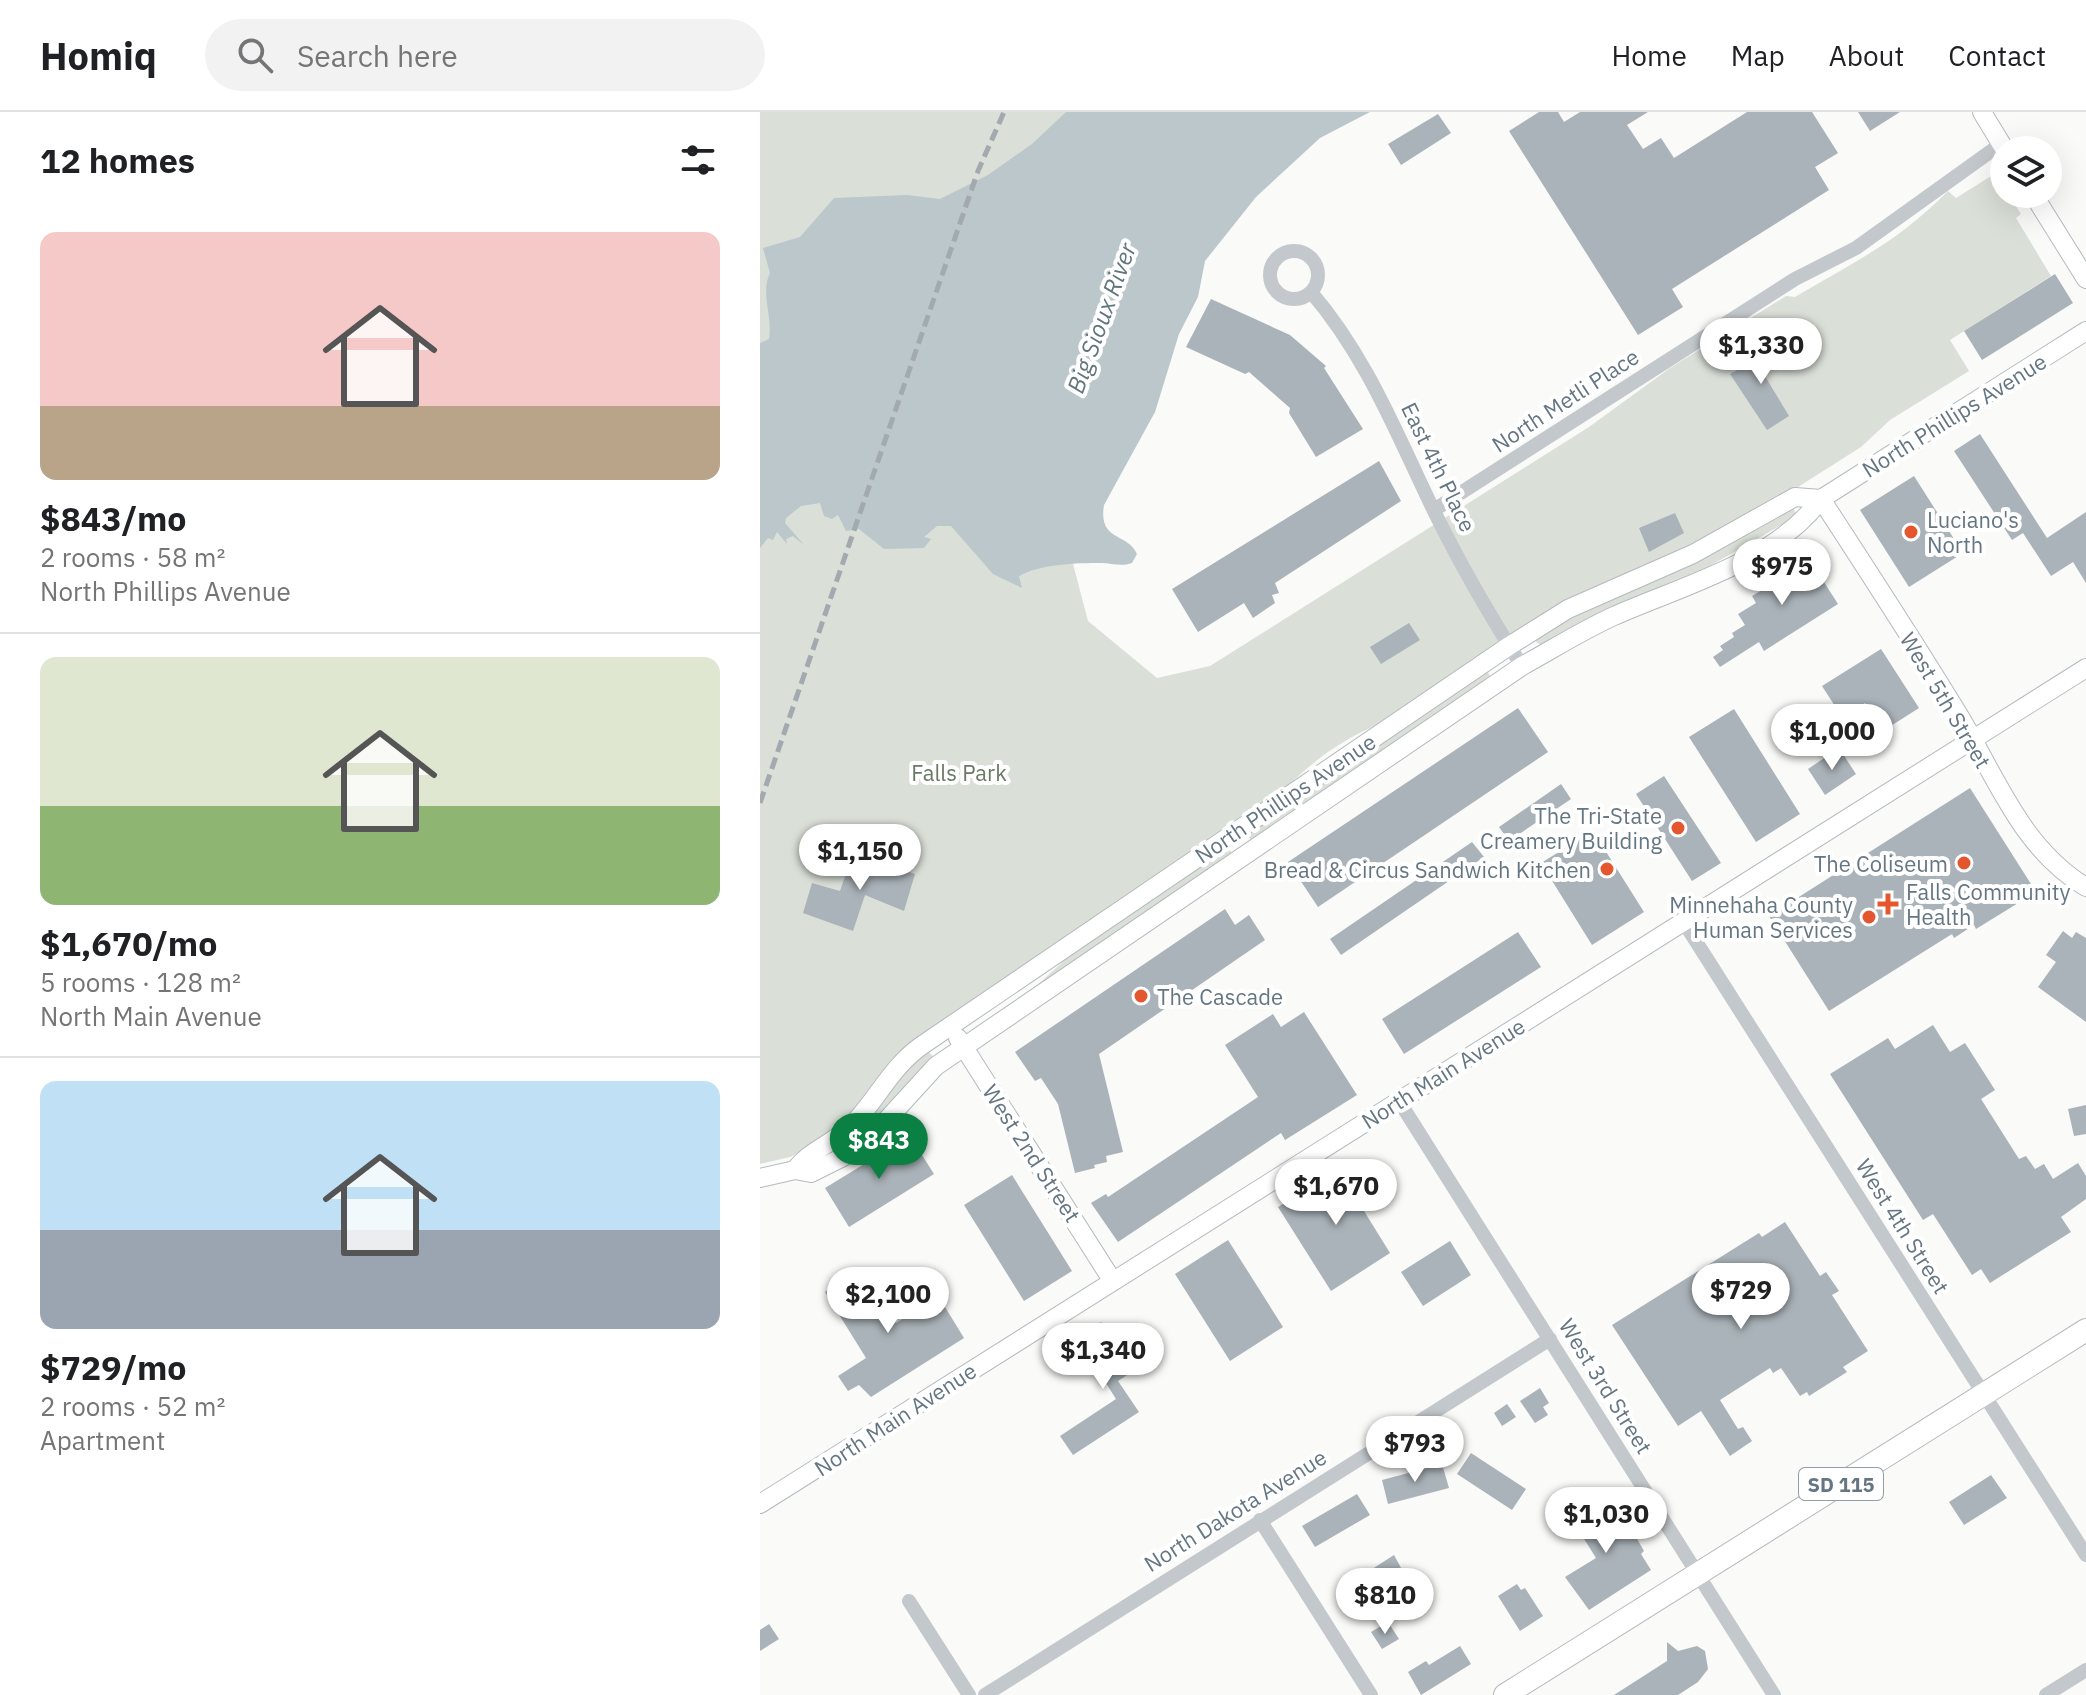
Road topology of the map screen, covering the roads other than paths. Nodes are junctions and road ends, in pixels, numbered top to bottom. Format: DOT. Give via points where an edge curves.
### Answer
graph roads {
  1 [pos="1982,112"];
  2 [pos="1996,136"];
  3 [pos="1990,155"];
  4 [pos="2042,208"];
  5 [pos="2086,279"];
  6 [pos="1311,292"];
  7 [pos="2086,331"];
  8 [pos="1821,499"];
  9 [pos="1434,510"];
  10 [pos="1509,646"];
  11 [pos="1522,666"];
  12 [pos="2086,668"];
  13 [pos="1972,739"];
  14 [pos="2086,887"];
  15 [pos="1683,921"];
  16 [pos="950,1026"];
  17 [pos="963,1047"];
  18 [pos="1399,1101"];
  19 [pos="795,1170"];
  20 [pos="760,1178"];
  21 [pos="1112,1280"];
  22 [pos="2086,1330"];
  23 [pos="1550,1339"];
  24 [pos="1984,1394"];
  25 [pos="760,1504"];
  26 [pos="1260,1520"];
  27 [pos="2086,1555"];
  28 [pos="1698,1573"];
  29 [pos="909,1601"];
  30 [pos="2086,1670"];
  31 [pos="969,1695"];
  32 [pos="985,1695"];
  33 [pos="1371,1695"];
  34 [pos="1505,1695"];
  35 [pos="1774,1695"];
  36 [pos="2046,1695"];
  1 -- 2 [label="street"];
  3 -- 9 [label="street, North Metli Place" via="1930,191 1856,248 1795,279"];
  4 -- 5 [label="street"];
  6 -- 9 [label="street, East 4th Place" via="1338,323 1393,419"];
  7 -- 8 [label="street, North Phillips Avenue"];
  8 -- 10 [label="street, North Phillips Avenue" via="1795,497 1693,554 1568,609"];
  8 -- 11 [label="street, North Phillips Avenue" via="1807,518 1752,556 1611,617"];
  8 -- 13 [label="street, West 5th Street"];
  9 -- 10 [label="street, East 4th Place"];
  10 -- 11 [label="street, East 4th Place"];
  10 -- 16 [label="street, North Phillips Avenue"];
  11 -- 17 [label="street, North Phillips Avenue"];
  12 -- 13 [label="street, North Main Avenue"];
  13 -- 14 [label="street, West 5th Street" via="2031,838"];
  13 -- 15 [label="street, North Main Avenue"];
  15 -- 18 [label="street, North Main Avenue"];
  15 -- 24 [label="street, West 4th Street"];
  16 -- 17 [label="street, West 2nd Street"];
  16 -- 19 [label="street, North Phillips Avenue" via="903,1061 852,1126 804,1157"];
  17 -- 19 [label="street, North Phillips Avenue" via="922,1077 860,1145 811,1173"];
  17 -- 21 [label="street, West 2nd Street"];
  18 -- 21 [label="street, North Main Avenue"];
  18 -- 23 [label="street, West 3rd Street"];
  19 -- 20 [label="street, North Phillips Avenue"];
  21 -- 25 [label="street, North Main Avenue"];
  22 -- 24 [label="main road, SD 115"];
  23 -- 26 [label="street, North Dakota Avenue"];
  23 -- 28 [label="street, West 3rd Street"];
  24 -- 27 [label="street, West 4th Street"];
  24 -- 28 [label="main road, SD 115"];
  26 -- 32 [label="street, North Dakota Avenue"];
  26 -- 33 [label="street"];
  28 -- 34 [label="main road, SD 115"];
  28 -- 35 [label="street, West 3rd Street"];
  29 -- 31 [label="street"];
  30 -- 36 [label="street"];
}
